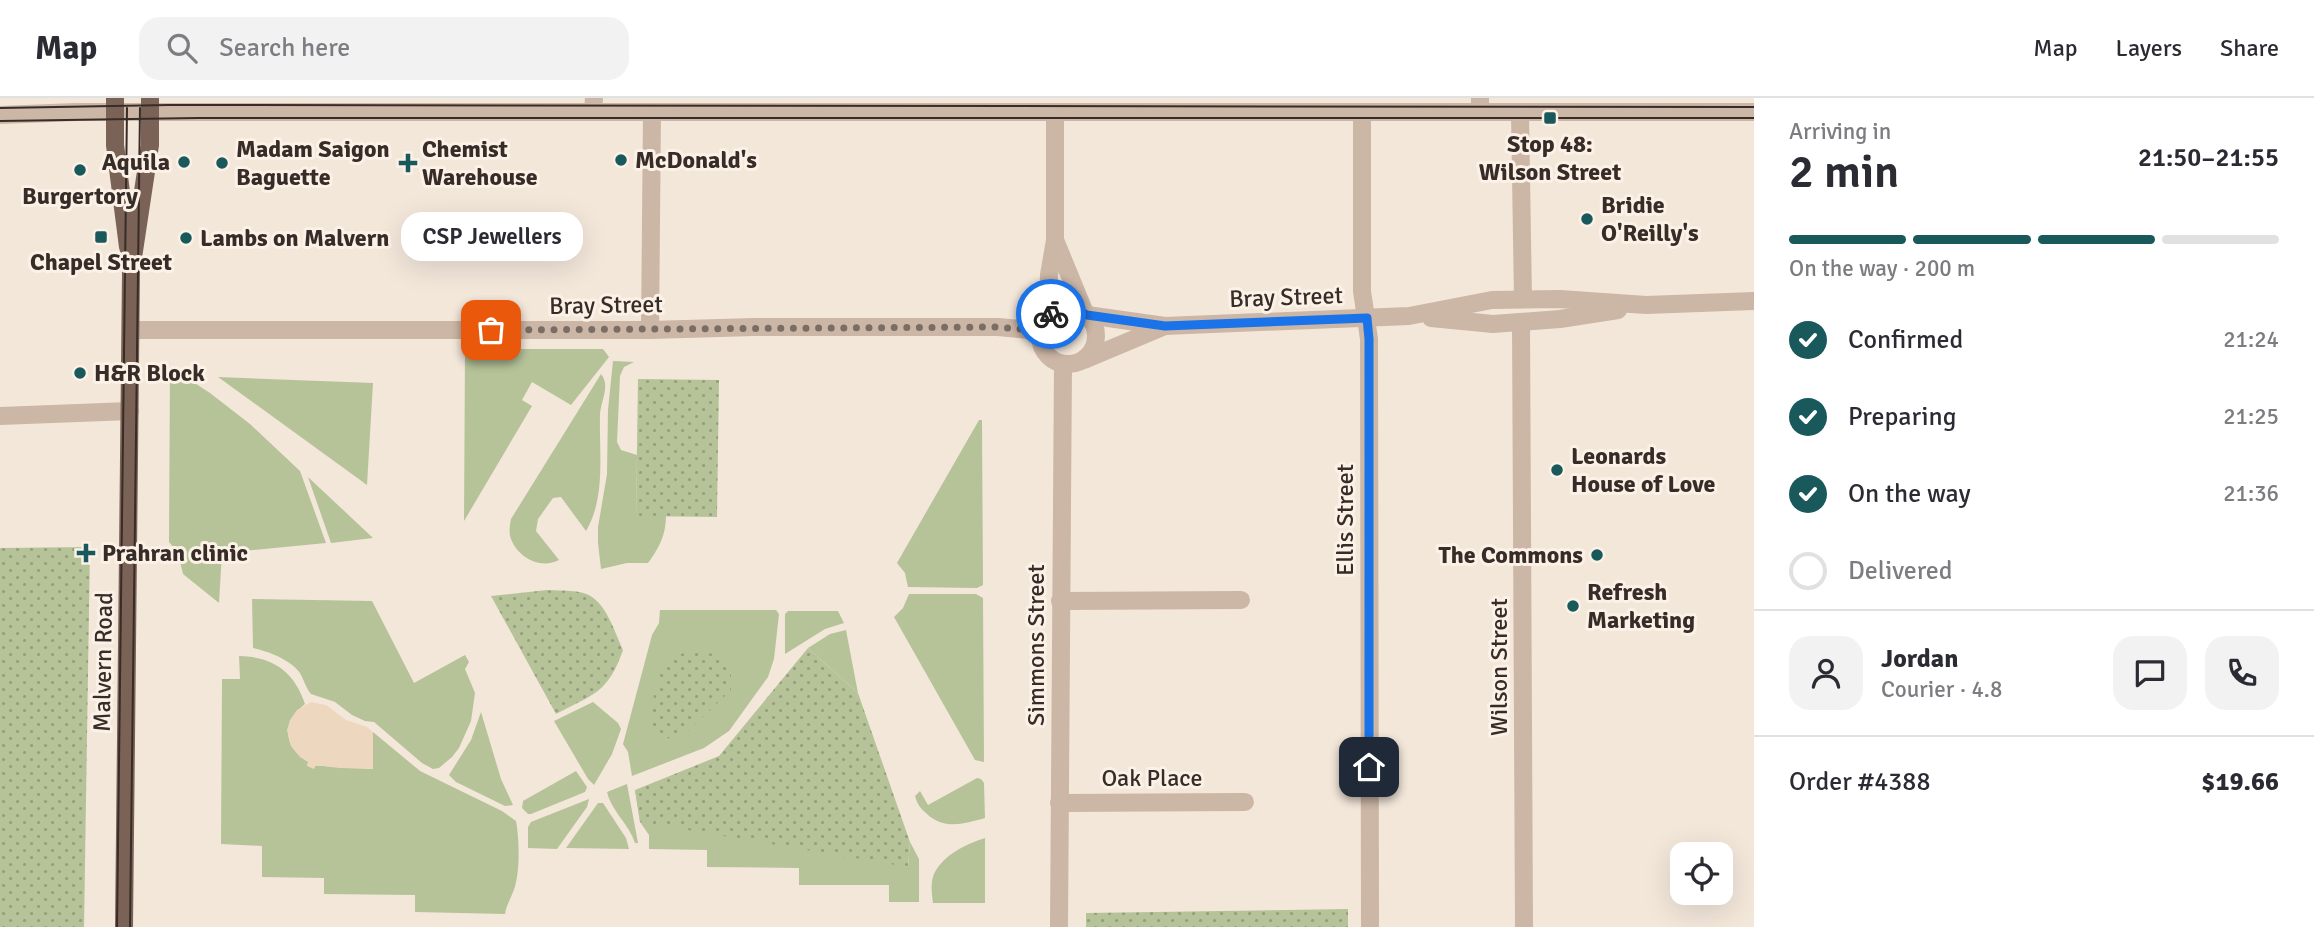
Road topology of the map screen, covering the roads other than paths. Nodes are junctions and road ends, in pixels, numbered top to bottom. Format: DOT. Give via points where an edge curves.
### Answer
graph roads {
  1 [pos="115,105"];
  2 [pos="150,105"];
  3 [pos="594,105"];
  4 [pos="834,105"];
  5 [pos="1480,105"];
  6 [pos="1136,106"];
  7 [pos="652,112"];
  8 [pos="1754,112"];
  9 [pos="1055,113"];
  10 [pos="1362,113"];
  11 [pos="1520,113"];
  12 [pos="0,115"];
  13 [pos="1055,240"];
  14 [pos="131,271"];
  15 [pos="1523,299"];
  16 [pos="1754,302"];
  17 [pos="1646,305"];
  18 [pos="1086,314"];
  19 [pos="1409,316"];
  20 [pos="1367,318"];
  21 [pos="1521,322"];
  22 [pos="1041,326"];
  23 [pos="1165,326"];
  24 [pos="131,330"];
  25 [pos="650,330"];
  26 [pos="1083,360"];
  27 [pos="1063,364"];
  28 [pos="130,411"];
  29 [pos="0,416"];
  30 [pos="1241,600"];
  31 [pos="1060,601"];
  32 [pos="1245,802"];
  33 [pos="1059,803"];
  34 [pos="124,927"];
  35 [pos="1059,927"];
  36 [pos="1370,927"];
  37 [pos="1524,927"];
  1 -- 2 [label="street"];
  1 -- 12 [label="street"];
  1 -- 14 [label="main road" via="115,145"];
  2 -- 3 [label="street"];
  2 -- 14 [label="main road" via="150,145"];
  3 -- 7 [label="street"];
  4 -- 7 [label="street"];
  4 -- 9 [label="street"];
  5 -- 10 [label="street"];
  5 -- 11 [label="street"];
  6 -- 9 [label="street"];
  6 -- 10 [label="street"];
  7 -- 25 [label="street"];
  8 -- 11 [label="street"];
  9 -- 13 [label="street"];
  10 -- 20 [label="street, Ellis Street" via="1362,291"];
  11 -- 15 [label="street"];
  13 -- 18 [label="street"];
  13 -- 22 [label="street"];
  14 -- 24 [label="main road, Malvern Road"];
  15 -- 17 [label="street, Bray Street"];
  15 -- 19 [label="street, Bray Street" via="1492,300"];
  16 -- 17 [label="street, Bray Street"];
  17 -- 21 [label="street, Bray Street"];
  18 -- 22 [label="street" via="1076,309 1058,310"];
  18 -- 23 [label="street, Bray Street"];
  18 -- 26 [label="street" via="1093,322 1096,339"];
  19 -- 20 [label="street, Bray Street"];
  19 -- 21 [label="street, Bray Street"];
  20 -- 23 [label="street, Bray Street"];
  20 -- 36 [label="street, Ellis Street"];
  21 -- 37 [label="street, Wilson Street"];
  22 -- 25 [label="street, Bray Street"];
  22 -- 27 [label="street" via="1040,340 1047,356"];
  23 -- 26 [label="street, Bray Street"];
  24 -- 25 [label="street, Bray Street"];
  24 -- 28 [label="main road, Malvern Road"];
  26 -- 27 [label="street"];
  27 -- 31 [label="street, Simmons Street"];
  28 -- 29 [label="street"];
  28 -- 34 [label="main road, Malvern Road"];
  30 -- 31 [label="street"];
  31 -- 33 [label="street, Simmons Street"];
  32 -- 33 [label="street, Oak Place"];
  33 -- 35 [label="street, Simmons Street"];
}
